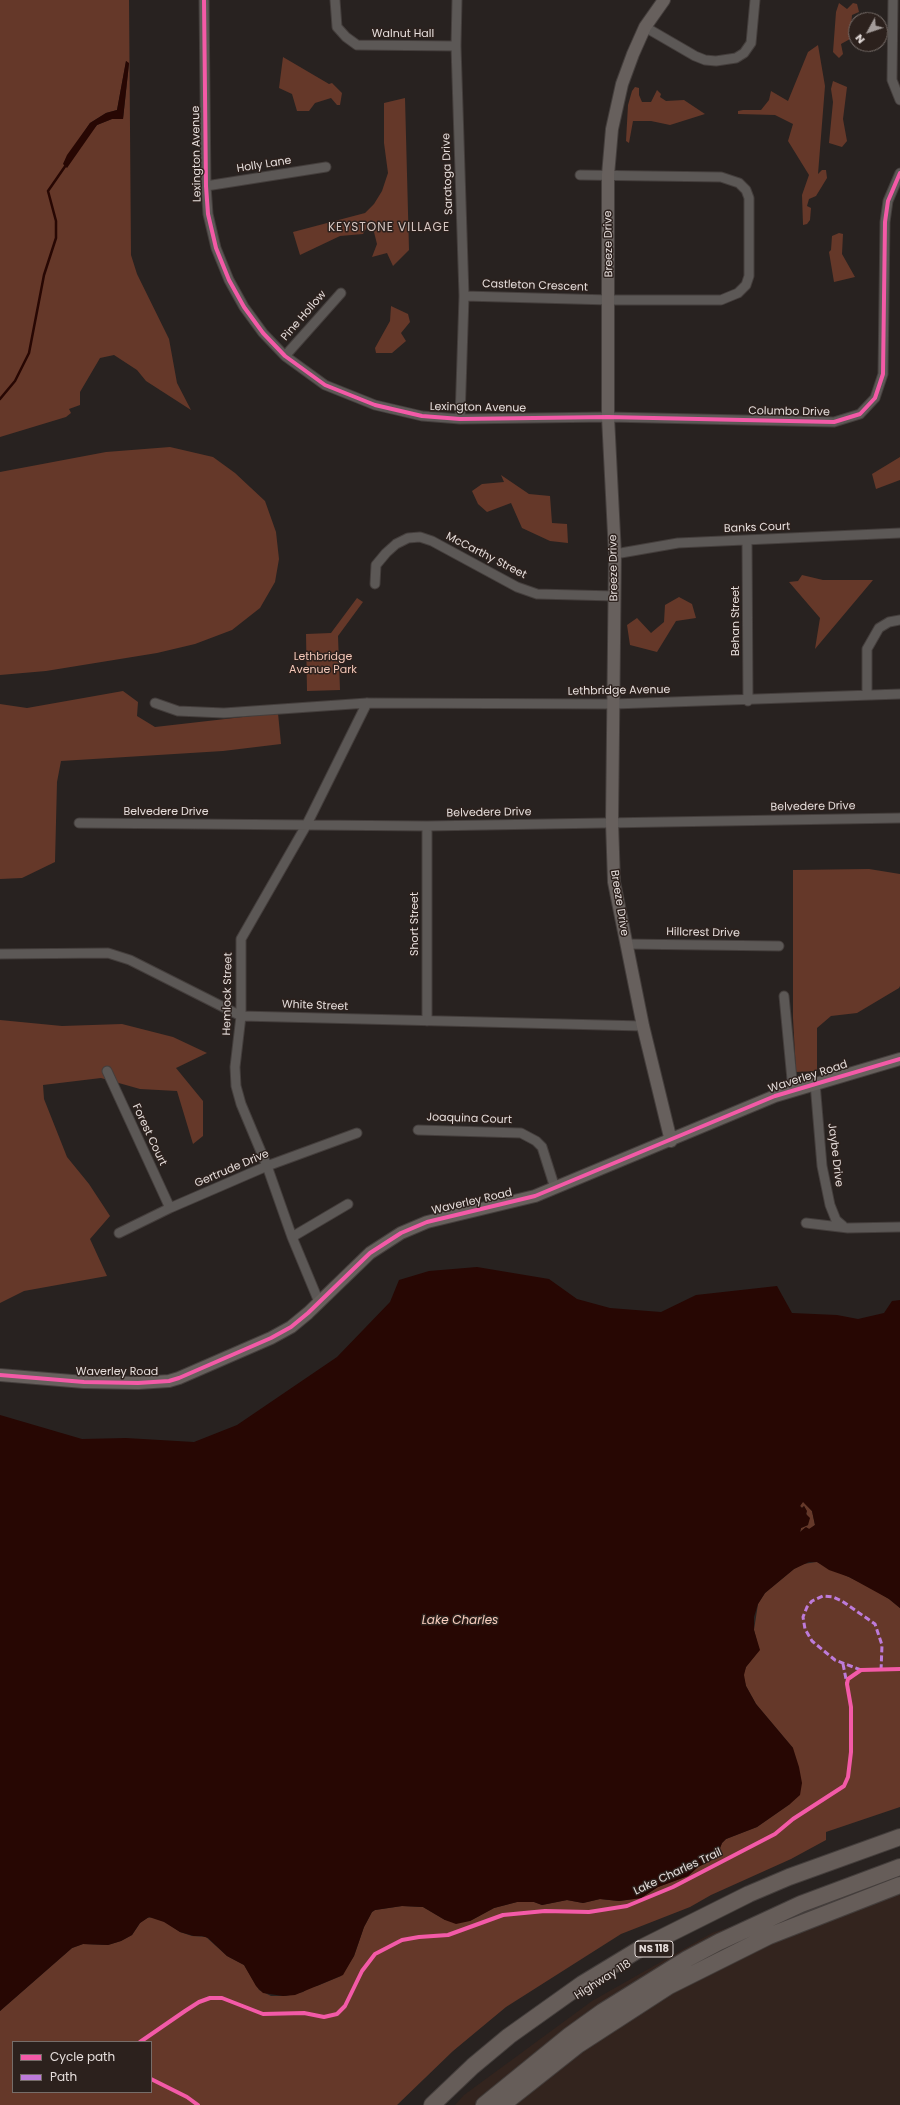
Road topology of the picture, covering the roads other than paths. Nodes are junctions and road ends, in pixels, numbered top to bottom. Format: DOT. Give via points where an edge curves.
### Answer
graph roads {
  1 [pos="204,0"];
  2 [pos="335,0"];
  3 [pos="457,0"];
  4 [pos="664,0"];
  5 [pos="755,0"];
  6 [pos="893,0"];
  7 [pos="646,27"];
  8 [pos="456,46"];
  9 [pos="900,100"];
  10 [pos="326,167"];
  11 [pos="900,173"];
  12 [pos="580,175"];
  13 [pos="608,175"];
  14 [pos="206,186"];
  15 [pos="341,293"];
  16 [pos="464,296"];
  17 [pos="610,300"];
  18 [pos="285,356"];
  19 [pos="608,417"];
  20 [pos="460,418"];
  21 [pos="900,534"];
  22 [pos="747,541"];
  23 [pos="615,554"];
  24 [pos="375,584"];
  25 [pos="615,596"];
  26 [pos="900,620"];
  27 [pos="900,694"];
  28 [pos="867,695"];
  29 [pos="748,701"];
  30 [pos="155,703"];
  31 [pos="367,703"];
  32 [pos="614,704"];
  33 [pos="900,818"];
  34 [pos="612,822"];
  35 [pos="79,823"];
  36 [pos="307,824"];
  37 [pos="427,826"];
  38 [pos="626,944"];
  39 [pos="779,946"];
  40 [pos="0,954"];
  41 [pos="784,996"];
  42 [pos="242,1016"];
  43 [pos="427,1021"];
  44 [pos="643,1026"];
  45 [pos="900,1059"];
  46 [pos="107,1072"];
  47 [pos="815,1083"];
  48 [pos="793,1090"];
  49 [pos="418,1130"];
  50 [pos="357,1133"];
  51 [pos="671,1141"];
  52 [pos="267,1166"];
  53 [pos="555,1188"];
  54 [pos="348,1204"];
  55 [pos="170,1208"];
  56 [pos="806,1223"];
  57 [pos="843,1226"];
  58 [pos="900,1227"];
  59 [pos="119,1233"];
  60 [pos="292,1237"];
  61 [pos="319,1302"];
  62 [pos="0,1375"];
  63 [pos="900,1837"];
  64 [pos="900,1846"];
  65 [pos="900,1867"];
  66 [pos="900,1885"];
  67 [pos="432,2105"];
  68 [pos="438,2105"];
  69 [pos="484,2105"];
  70 [pos="502,2105"];
  1 -- 14 [label="street, Lexington Avenue"];
  2 -- 8 [label="street, Walnut Hall" via="337,27 357,44"];
  3 -- 8 [label="street, Saratoga Drive"];
  4 -- 7 [label="street, Breeze Drive"];
  5 -- 7 [label="street" via="751,43 744,53 736,58 705,60"];
  6 -- 9 [label="street" via="892,80"];
  7 -- 13 [label="street, Breeze Drive" via="633,54 616,105"];
  8 -- 16 [label="street, Saratoga Drive"];
  10 -- 14 [label="street, Holly Lane"];
  11 -- 19 [label="street, Columbo Drive" via="888,201 885,222 883,374 876,398 860,414 834,422"];
  12 -- 13 [label="street, Castleton Crescent"];
  13 -- 17 [label="street, Breeze Drive"];
  13 -- 17 [label="street, Castleton Crescent" via="720,177 739,183 749,198 749,276 746,285 738,293 721,300"];
  14 -- 18 [label="street, Lexington Avenue" via="208,214 216,248 229,280 244,307"];
  15 -- 18 [label="street, Pine Hollow"];
  16 -- 17 [label="street, Castleton Crescent"];
  16 -- 20 [label="street, Saratoga Drive"];
  17 -- 19 [label="street, Breeze Drive"];
  18 -- 20 [label="street, Lexington Avenue" via="325,386 376,405 422,416"];
  19 -- 20 [label="street, Lexington Avenue"];
  19 -- 23 [label="street, Breeze Drive"];
  21 -- 22 [label="street, Banks Court"];
  22 -- 23 [label="street, Banks Court" via="678,543"];
  22 -- 29 [label="street, Behan Street"];
  23 -- 25 [label="street, Breeze Drive"];
  24 -- 25 [label="street, McCarthy Street" via="376,565 386,553 408,538 420,537 517,587 537,594"];
  25 -- 32 [label="street, Breeze Drive"];
  26 -- 28 [label="street" via="889,622 879,628 867,649"];
  27 -- 28 [label="street, Lethbridge Avenue"];
  28 -- 29 [label="street, Lethbridge Avenue"];
  29 -- 32 [label="street, Lethbridge Avenue"];
  30 -- 31 [label="street, Lethbridge Avenue" via="178,711 224,714"];
  31 -- 32 [label="street, Lethbridge Avenue"];
  31 -- 36 [label="street, Hemlock Street"];
  32 -- 34 [label="street, Breeze Drive"];
  33 -- 34 [label="street, Belvedere Drive"];
  34 -- 37 [label="street, Belvedere Drive"];
  34 -- 38 [label="street, Breeze Drive" via="614,882"];
  35 -- 36 [label="street, Belvedere Drive"];
  36 -- 37 [label="street, Belvedere Drive"];
  36 -- 42 [label="street, Hemlock Street" via="240,939"];
  37 -- 43 [label="street, Short Street"];
  38 -- 39 [label="street, Hillcrest Drive"];
  38 -- 44 [label="street, Breeze Drive"];
  40 -- 42 [label="street, White Street" via="108,953 130,960"];
  41 -- 48 [label="street"];
  42 -- 43 [label="street, White Street"];
  42 -- 52 [label="street, Hemlock Street" via="236,1086"];
  43 -- 44 [label="street, White Street"];
  44 -- 51 [label="street, Breeze Drive"];
  45 -- 47 [label="street, Waverley Road"];
  46 -- 55 [label="street, Forest Court"];
  47 -- 48 [label="street, Waverley Road"];
  47 -- 57 [label="street, Jaybe Drive" via="825,1182 836,1220"];
  48 -- 51 [label="street, Waverley Road"];
  49 -- 53 [label="street, Joaquina Court" via="512,1132 525,1135 542,1147"];
  50 -- 52 [label="street, Gertrude Drive"];
  51 -- 53 [label="street, Waverley Road"];
  52 -- 55 [label="street, Gertrude Drive"];
  52 -- 60 [label="street, Hemlock Street"];
  53 -- 61 [label="street, Waverley Road" via="535,1196 427,1222 401,1233 370,1253"];
  54 -- 60 [label="street"];
  55 -- 59 [label="street, Gertrude Drive"];
  56 -- 57 [label="street"];
  57 -- 58 [label="street"];
  60 -- 61 [label="street, Hemlock Street"];
  61 -- 62 [label="street, Waverley Road" via="291,1327 169,1381 99,1382"];
  63 -- 67 [label="highway" via="749,1894 643,1947 582,1984 509,2036"];
  64 -- 68 [label="highway, Highway 118 / NS 118" via="752,1900 647,1952 553,2012 477,2070"];
  65 -- 69 [label="highway, NS 118" via="801,1904 687,1959 570,2035"];
  66 -- 70 [label="highway" via="769,1936 669,1986 578,2045"];
}
